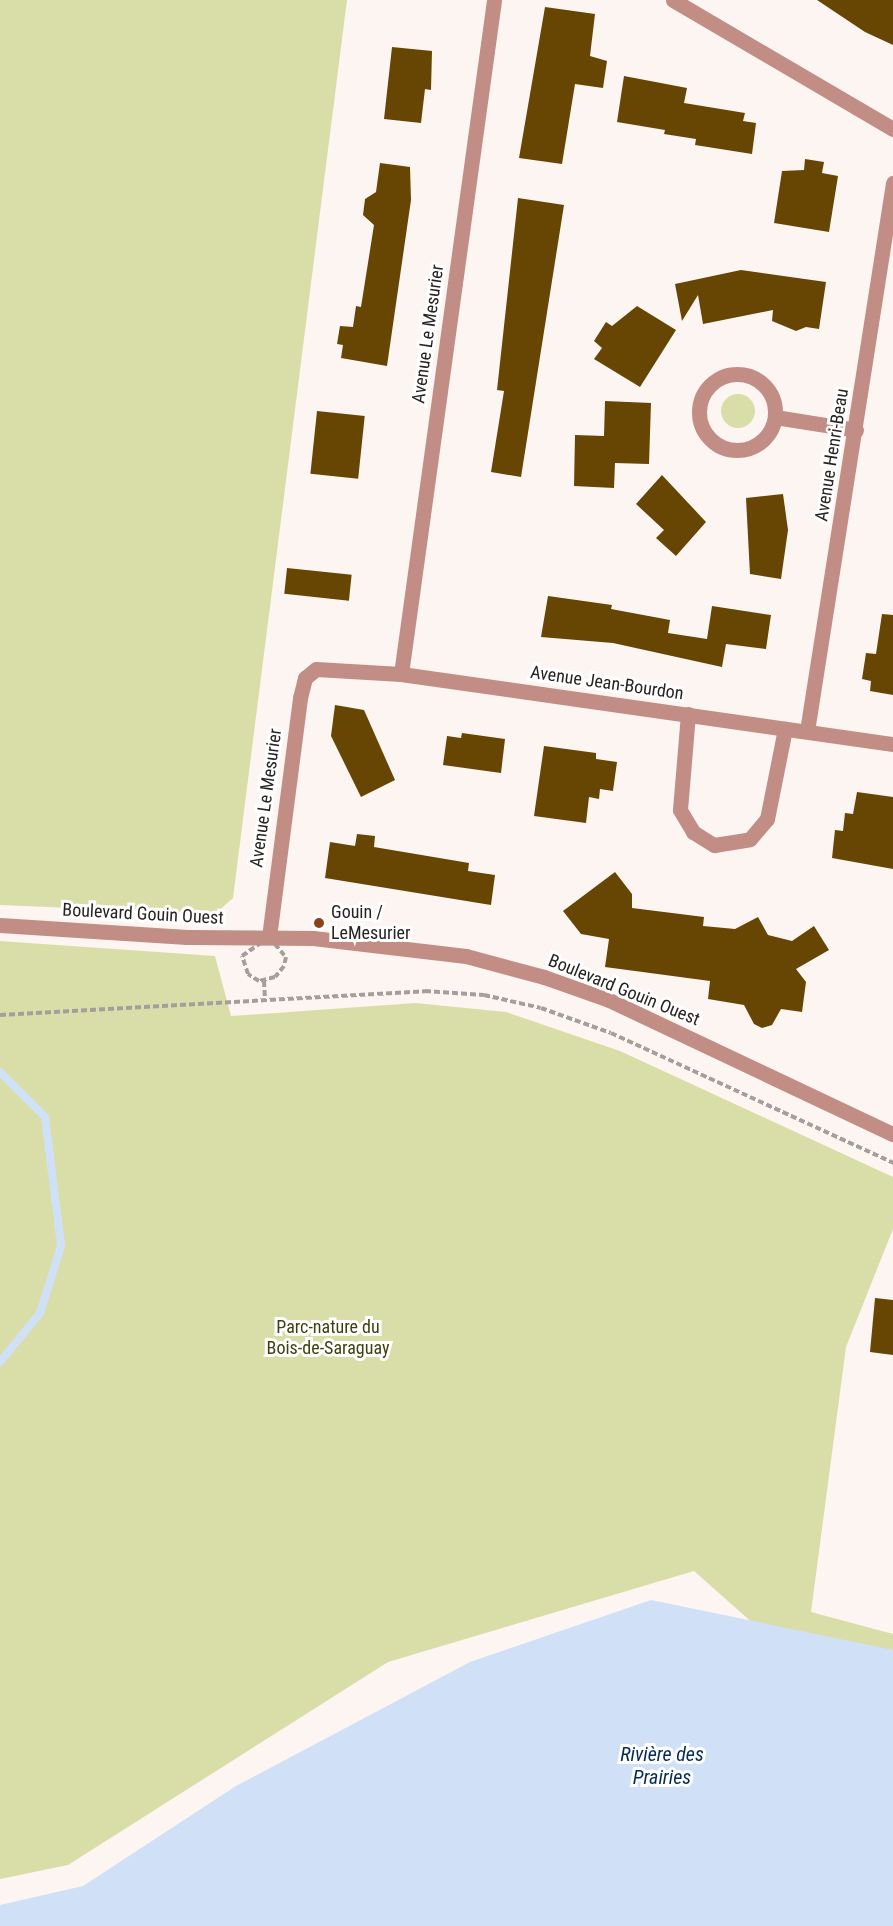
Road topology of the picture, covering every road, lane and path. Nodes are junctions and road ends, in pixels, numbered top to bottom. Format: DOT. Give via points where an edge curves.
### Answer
graph roads {
  1 [pos="494,0"];
  2 [pos="673,0"];
  3 [pos="893,129"];
  4 [pos="893,183"];
  5 [pos="775,417"];
  6 [pos="856,430"];
  7 [pos="316,669"];
  8 [pos="401,674"];
  9 [pos="688,714"];
  10 [pos="785,729"];
  11 [pos="807,731"];
  12 [pos="893,744"];
  13 [pos="0,925"];
  14 [pos="269,937"];
  15 [pos="242,956"];
  16 [pos="286,957"];
  17 [pos="264,981"];
  18 [pos="265,1000"];
  19 [pos="0,1015"];
  20 [pos="893,1134"];
  21 [pos="893,1163"];
  1 -- 8 [label="street, Avenue Le Mesurier"];
  2 -- 3 [label="street"];
  4 -- 6 [label="street, Avenue Henri-Beau"];
  5 -- 5 [label="street" via="771,393 752,377 740,374 717,380 707,388 699,411 706,435 716,444 740,450 764,440"];
  5 -- 6 [label="street"];
  6 -- 11 [label="street, Avenue Henri-Beau"];
  7 -- 8 [label="street, Avenue Jean-Bourdon"];
  7 -- 14 [label="street, Avenue Le Mesurier" via="305,678 300,698"];
  8 -- 9 [label="street, Avenue Jean-Bourdon"];
  9 -- 10 [label="street, Avenue Jean-Bourdon"];
  9 -- 10 [label="street" via="680,810 693,832 714,845 750,838 767,819"];
  10 -- 11 [label="street, Avenue Jean-Bourdon"];
  11 -- 12 [label="street, Avenue Jean-Bourdon"];
  13 -- 14 [label="street, Boulevard Gouin Ouest"];
  14 -- 20 [label="street, Boulevard Gouin Ouest" via="426,949 544,976 674,1029"];
  15 -- 17 [label="path" via="248,974"];
  16 -- 17 [label="path" via="280,972"];
  17 -- 18 [label="path"];
  18 -- 19 [label="path"];
  18 -- 21 [label="path" via="447,991 530,1005 611,1033"];
}
